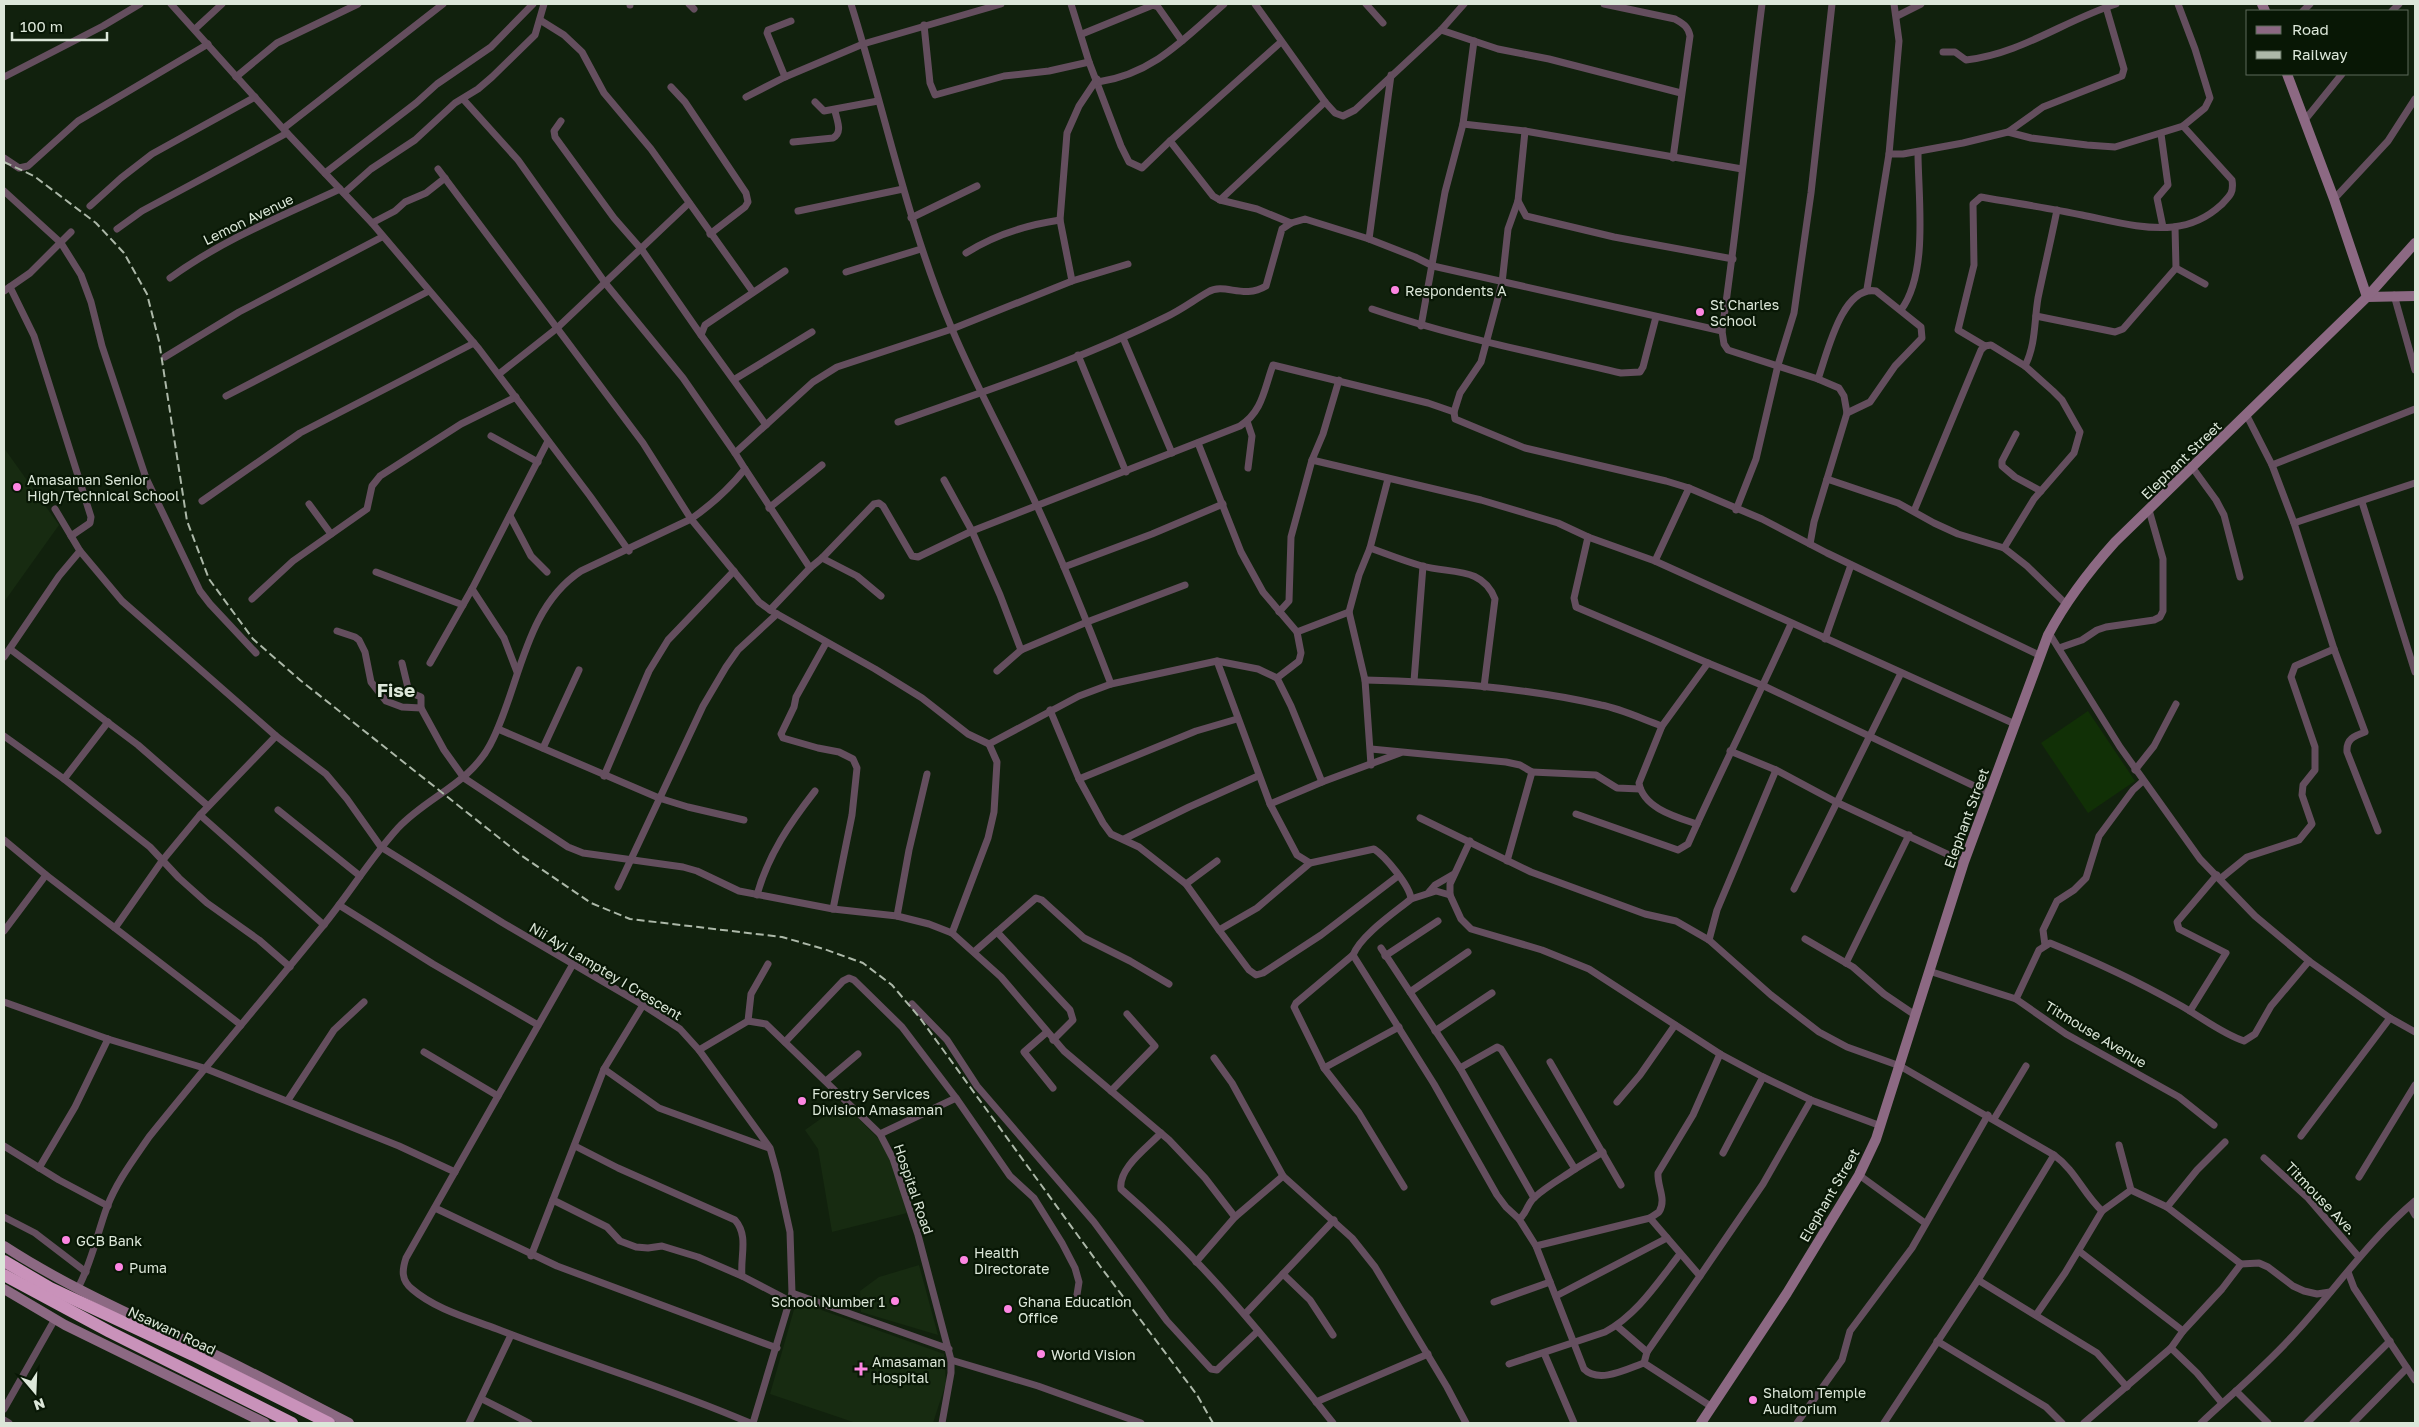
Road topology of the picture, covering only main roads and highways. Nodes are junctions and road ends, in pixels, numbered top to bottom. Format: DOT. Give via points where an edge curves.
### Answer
graph roads {
  1 [pos="2287,75"];
  2 [pos="2415,243"];
  3 [pos="2415,296"];
  4 [pos="2367,297"];
  5 [pos="4,1246"];
  6 [pos="4,1261"];
  7 [pos="4,1275"];
  8 [pos="4,1289"];
  9 [pos="264,1423"];
  10 [pos="292,1423"];
  11 [pos="330,1423"];
  12 [pos="349,1423"];
  13 [pos="1701,1423"];
  1 -- 4 [label="main road"];
  2 -- 4 [label="main road, Elephant Street"];
  3 -- 4 [label="main road"];
  4 -- 13 [label="main road, Elephant Street" via="2106,553 2066,604 2049,632 1964,862 1881,1126 1859,1175 1787,1293"];
  5 -- 12 [label="main road" via="78,1288"];
  6 -- 11 [label="highway, Nsawam Road" via="58,1292"];
  7 -- 10 [label="highway, Nsawam Road"];
  8 -- 9 [label="main road" via="55,1319"];
}
